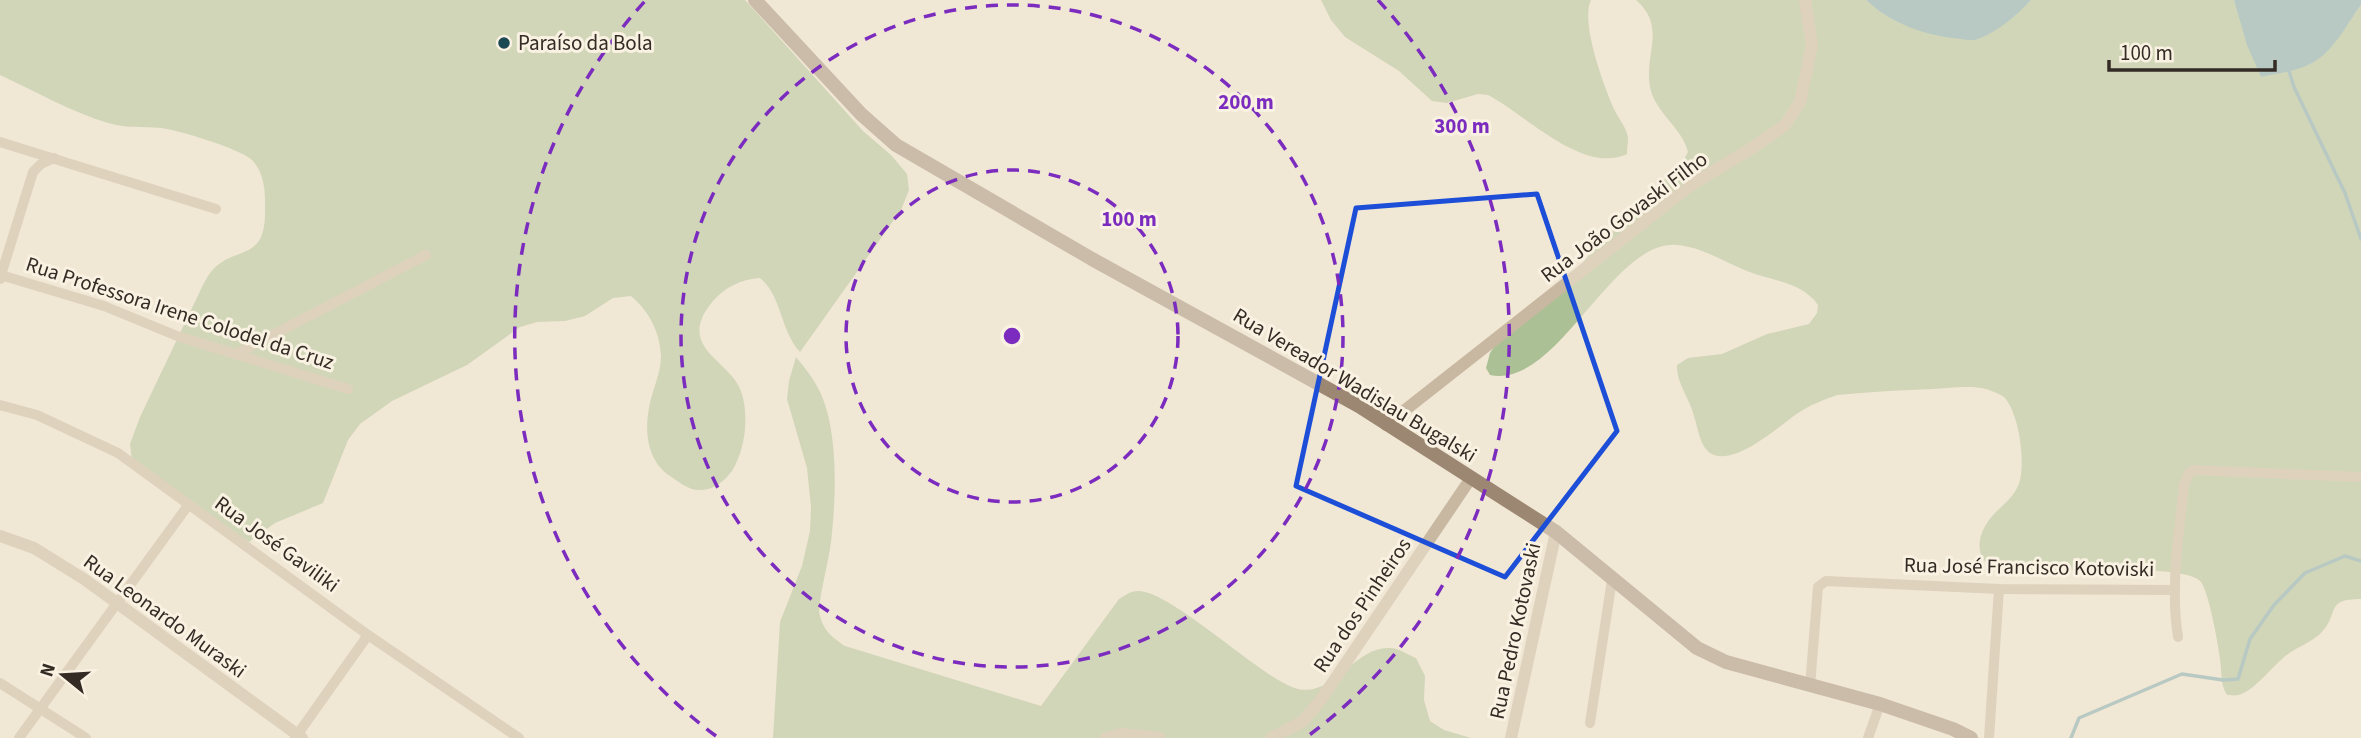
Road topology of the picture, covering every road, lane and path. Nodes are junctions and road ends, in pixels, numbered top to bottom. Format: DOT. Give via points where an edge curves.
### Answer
graph roads {
  1 [pos="755,0"];
  2 [pos="1805,0"];
  3 [pos="0,142"];
  4 [pos="54,158"];
  5 [pos="216,209"];
  6 [pos="426,255"];
  7 [pos="0,276"];
  8 [pos="236,354"];
  9 [pos="348,388"];
  10 [pos="0,405"];
  11 [pos="1386,425"];
  12 [pos="2361,477"];
  13 [pos="1471,478"];
  14 [pos="189,505"];
  15 [pos="1556,532"];
  16 [pos="0,536"];
  17 [pos="1612,580"];
  18 [pos="1999,589"];
  19 [pos="2175,590"];
  20 [pos="117,605"];
  21 [pos="368,635"];
  22 [pos="2178,637"];
  23 [pos="0,682"];
  24 [pos="1810,686"];
  25 [pos="1880,704"];
  26 [pos="42,708"];
  27 [pos="1590,723"];
  28 [pos="298,737"];
  29 [pos="19,738"];
  30 [pos="86,738"];
  31 [pos="519,738"];
  32 [pos="1106,738"];
  33 [pos="1160,738"];
  34 [pos="1271,738"];
  35 [pos="1511,738"];
  36 [pos="1868,738"];
  37 [pos="1971,738"];
  38 [pos="1989,738"];
  1 -- 11 [label="main road, Rua Vereador Wadislau Bugalski" via="896,145"];
  2 -- 11 [label="street, Rua João Govaski Filho" via="1812,45 1800,102 1785,125 1691,185"];
  3 -- 4 [label="street"];
  4 -- 5 [label="street"];
  4 -- 7 [label="street" via="33,172"];
  6 -- 8 [label="street"];
  7 -- 8 [label="street, Rua Professora Irene Colodel da Cruz" via="104,306"];
  8 -- 9 [label="street, Rua Professora Irene Colodel da Cruz"];
  10 -- 14 [label="street, Rua José Gaviliki" via="37,415 118,453"];
  11 -- 13 [label="main road, Rua Vereador Wadislau Bugalski"];
  12 -- 19 [label="street, Rua José Francisco Kotoviski" via="2193,470 2184,485"];
  13 -- 15 [label="main road, Rua Vereador Wadislau Bugalski"];
  13 -- 34 [label="street, Rua dos Pinheiros" via="1320,701 1302,722"];
  14 -- 20 [label="street"];
  14 -- 21 [label="street, Rua José Gaviliki"];
  15 -- 17 [label="main road, Rua Vereador Wadislau Bugalski"];
  15 -- 35 [label="street, Rua Pedro Kotovaski"];
  16 -- 20 [label="street, Rua Leonardo Muraski" via="34,548"];
  17 -- 24 [label="main road, Rua Vereador Wadislau Bugalski" via="1697,648 1726,662"];
  17 -- 27 [label="street"];
  18 -- 19 [label="street, Rua José Francisco Kotoviski"];
  18 -- 24 [label="street, Rua José Francisco Kotoviski" via="1826,580 1818,587"];
  18 -- 38 [label="street"];
  19 -- 22 [label="street"];
  20 -- 26 [label="street"];
  20 -- 28 [label="street, Rua Leonardo Muraski"];
  21 -- 28 [label="street"];
  21 -- 31 [label="street, Rua José Gaviliki"];
  23 -- 26 [label="street"];
  24 -- 25 [label="main road, Rua Vereador Wadislau Bugalski"];
  25 -- 36 [label="street"];
  25 -- 37 [label="main road, Rua Vereador Wadislau Bugalski"];
  26 -- 29 [label="street"];
  26 -- 30 [label="street"];
  32 -- 33 [label="street" via="1122,734"];
}
